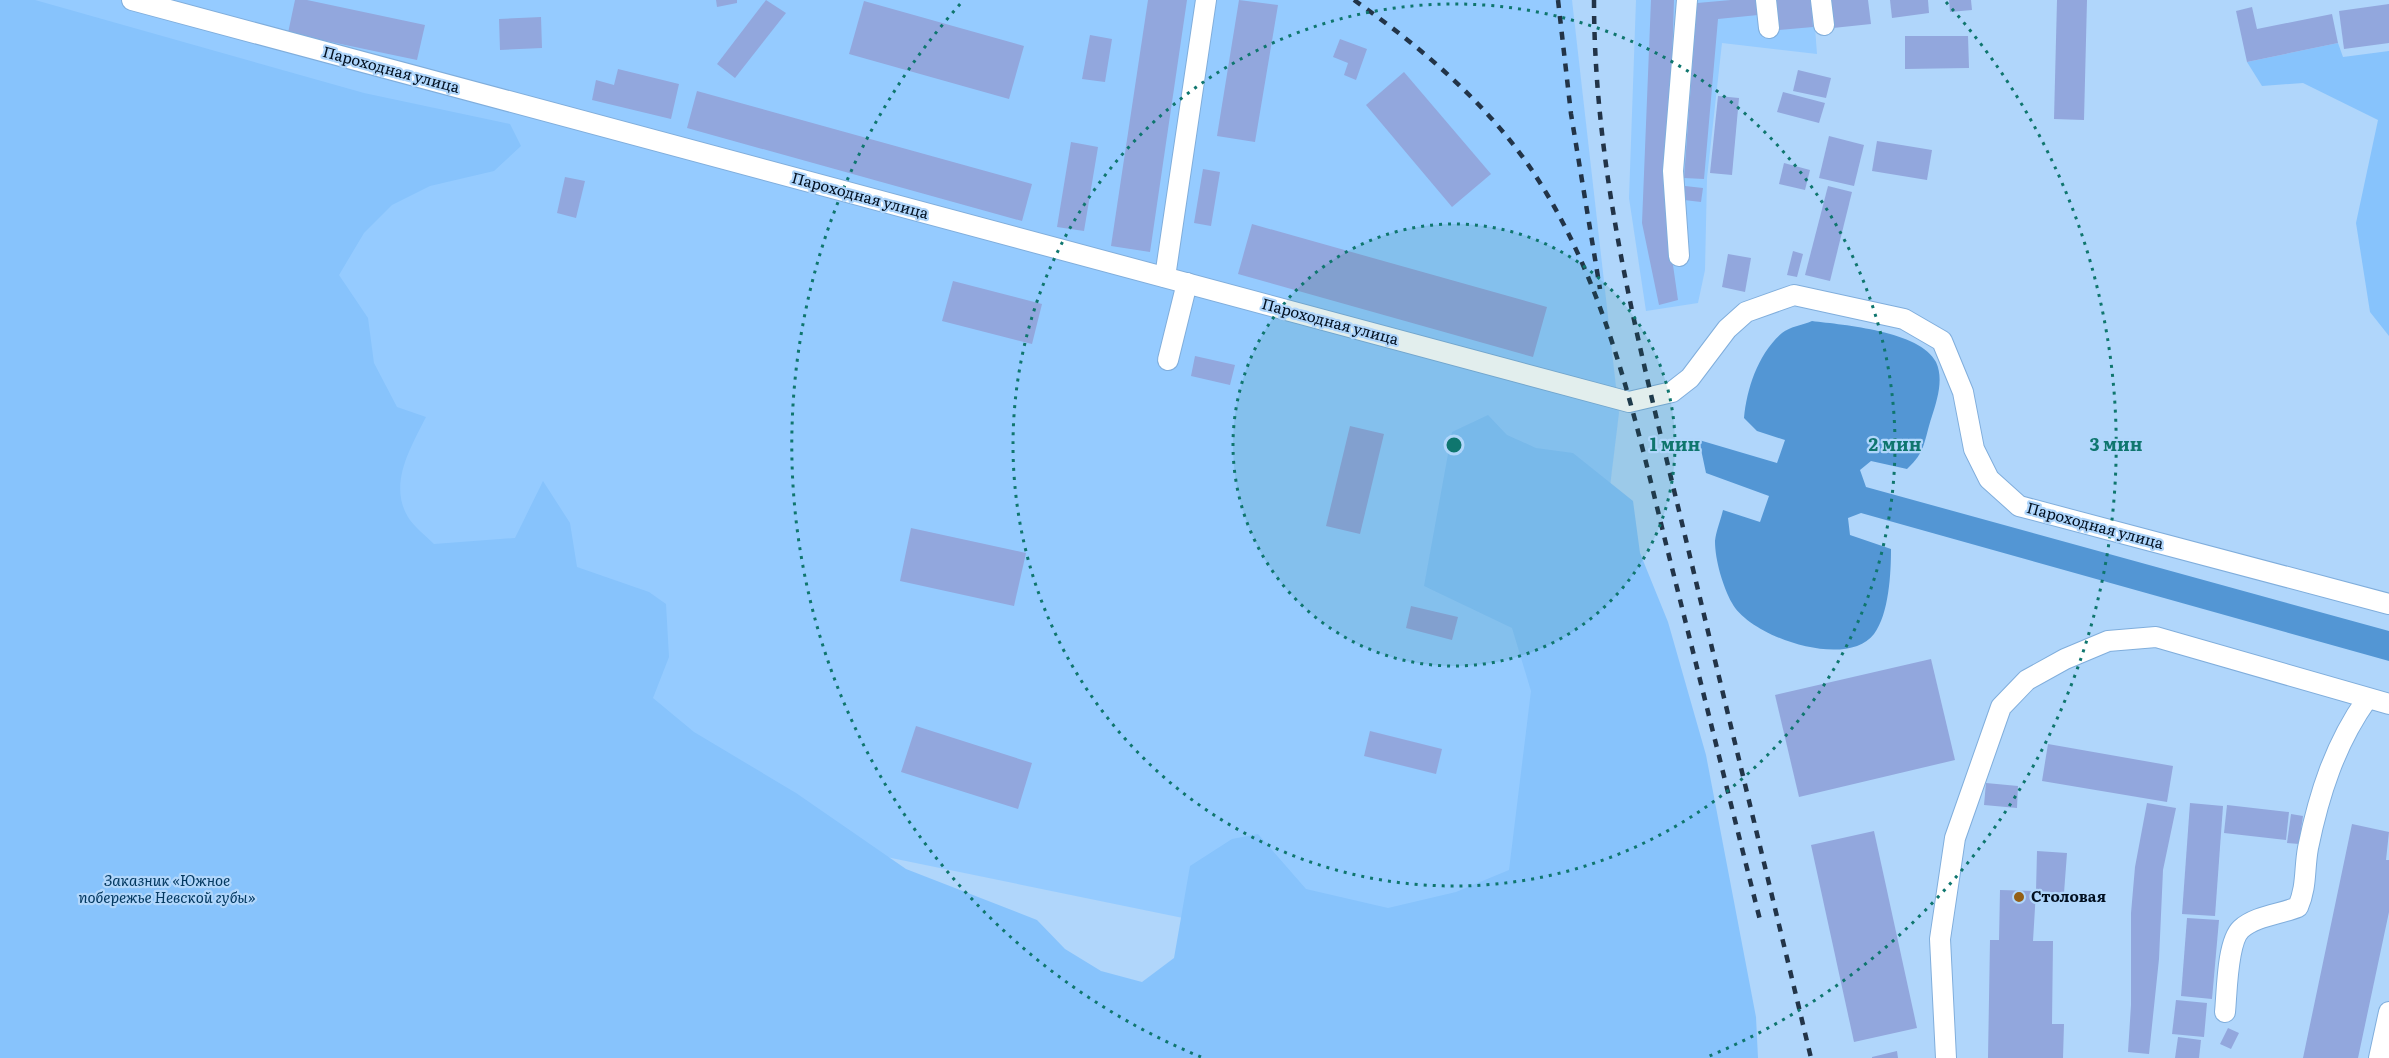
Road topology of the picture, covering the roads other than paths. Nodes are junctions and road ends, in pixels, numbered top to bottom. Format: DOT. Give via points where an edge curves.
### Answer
graph roads {
  1 [pos="132,0"];
  2 [pos="1206,0"];
  3 [pos="1687,0"];
  4 [pos="1766,0"];
  5 [pos="1821,0"];
  6 [pos="1824,25"];
  7 [pos="1769,27"];
  8 [pos="1679,256"];
  9 [pos="1165,278"];
  10 [pos="1187,283"];
  11 [pos="1168,360"];
  12 [pos="2389,604"];
  13 [pos="2367,699"];
  14 [pos="2389,704"];
  15 [pos="2225,1012"];
  16 [pos="2389,1012"];
  17 [pos="1946,1058"];
  18 [pos="2379,1058"];
  1 -- 9 [label="street, Пароходная улица"];
  2 -- 9 [label="street"];
  3 -- 8 [label="street" via="1673,171"];
  4 -- 7 [label="street"];
  5 -- 6 [label="street"];
  9 -- 10 [label="street, Пароходная улица"];
  10 -- 11 [label="street"];
  10 -- 12 [label="street, Пароходная улица" via="1629,402 1672,392 1690,378 1727,329 1746,312 1794,295 1904,320 1942,341 1963,392 1974,449 1989,479 2019,506"];
  13 -- 14 [label="street"];
  13 -- 15 [label="street" via="2348,726 2324,782 2305,863 2306,890 2298,907 2240,930 2232,949"];
  13 -- 17 [label="street" via="2156,637 2108,641 2026,680 2001,707 1955,838 1940,939"];
  16 -- 18 [label="street"];
}
